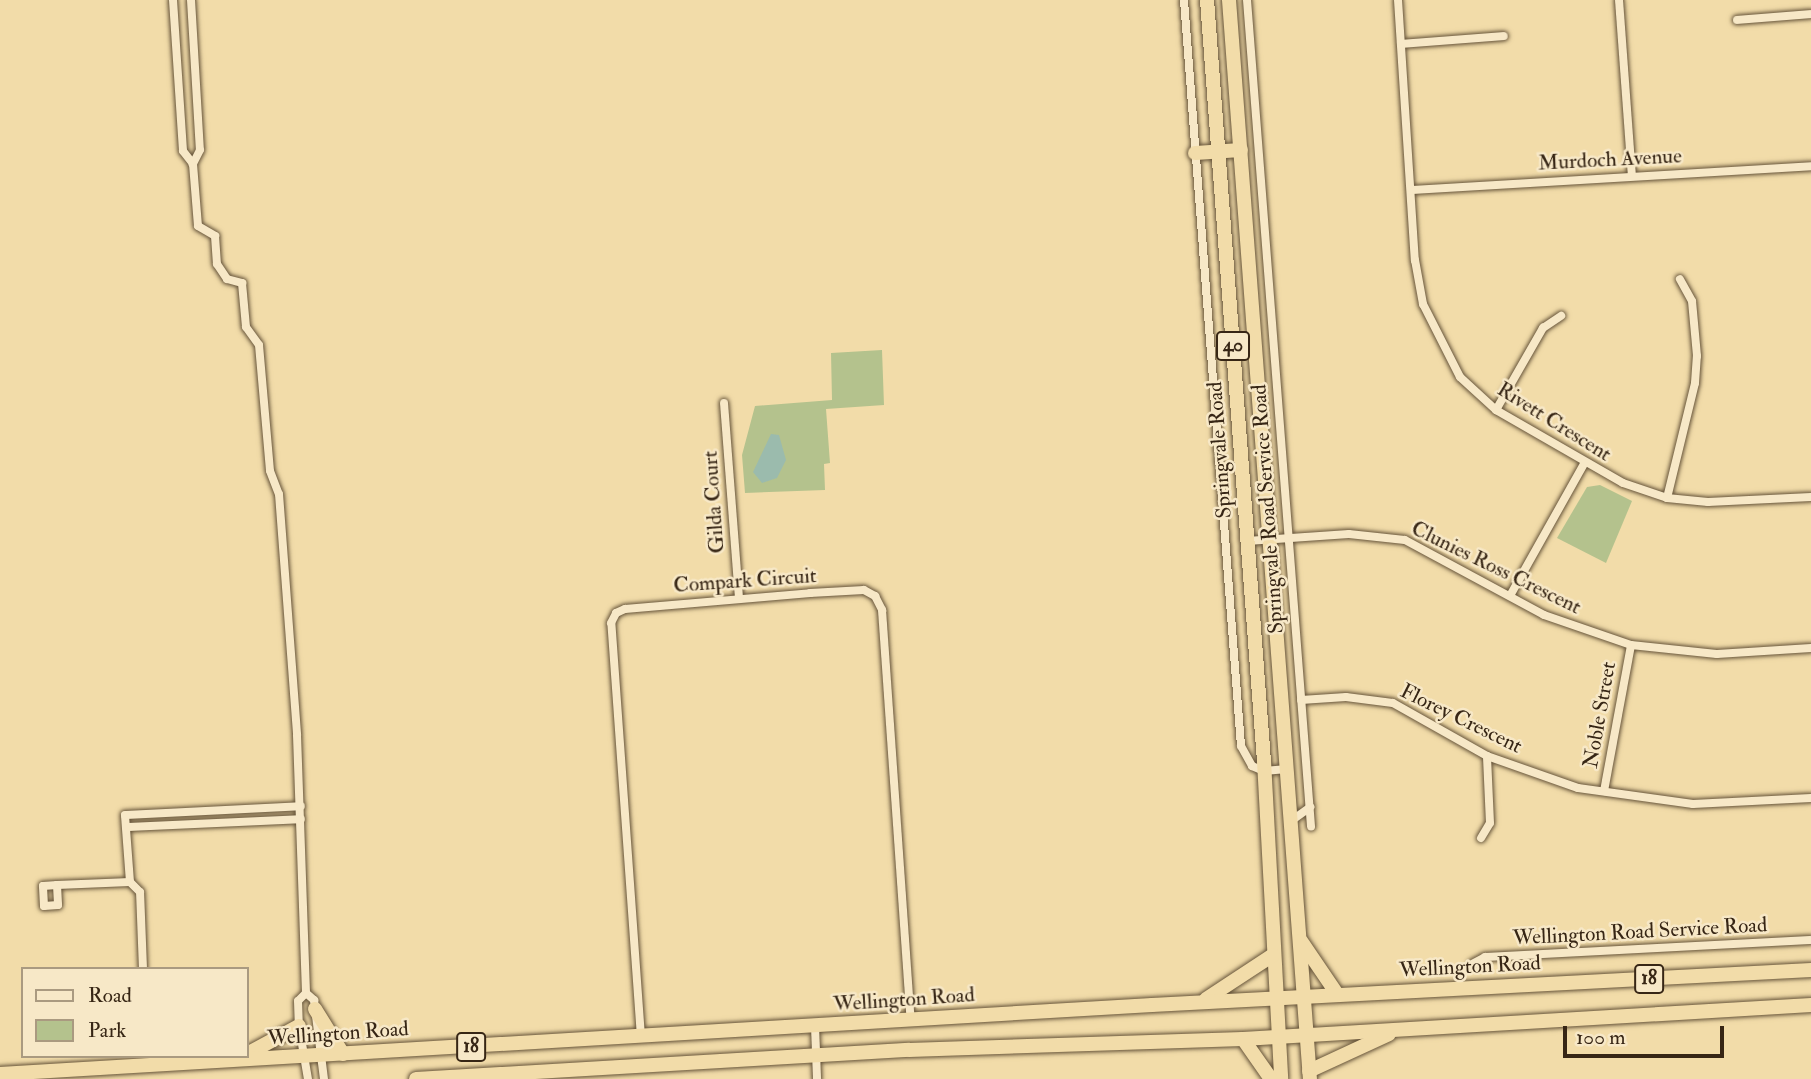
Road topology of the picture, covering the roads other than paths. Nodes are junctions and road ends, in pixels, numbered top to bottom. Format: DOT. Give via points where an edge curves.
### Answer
graph roads {
  1 [pos="173,0"];
  2 [pos="191,0"];
  3 [pos="1184,0"];
  4 [pos="1207,0"];
  5 [pos="1229,0"];
  6 [pos="1247,0"];
  7 [pos="1398,0"];
  8 [pos="1619,0"];
  9 [pos="1811,14"];
  10 [pos="1737,20"];
  11 [pos="1504,36"];
  12 [pos="1401,44"];
  13 [pos="194,45"];
  14 [pos="176,46"];
  15 [pos="1241,150"];
  16 [pos="1219,151"];
  17 [pos="1195,153"];
  18 [pos="193,164"];
  19 [pos="1811,166"];
  20 [pos="1632,176"];
  21 [pos="1412,190"];
  22 [pos="1265,243"];
  23 [pos="1248,244"];
  24 [pos="1680,279"];
  25 [pos="1561,316"];
  26 [pos="724,403"];
  27 [pos="1496,410"];
  28 [pos="1584,464"];
  29 [pos="1811,497"];
  30 [pos="1667,498"];
  31 [pos="1287,538"];
  32 [pos="1270,540"];
  33 [pos="1247,541"];
  34 [pos="1511,594"];
  35 [pos="739,598"];
  36 [pos="1630,645"];
  37 [pos="1811,648"];
  38 [pos="1301,700"];
  39 [pos="1487,756"];
  40 [pos="1287,769"];
  41 [pos="1264,771"];
  42 [pos="1604,791"];
  43 [pos="1811,798"];
  44 [pos="301,806"];
  45 [pos="1310,807"];
  46 [pos="301,819"];
  47 [pos="1291,821"];
  48 [pos="127,827"];
  49 [pos="1311,827"];
  50 [pos="1481,838"];
  51 [pos="131,882"];
  52 [pos="57,885"];
  53 [pos="1811,940"];
  54 [pos="1301,942"];
  55 [pos="1273,955"];
  56 [pos="1472,964"];
  57 [pos="143,967"];
  58 [pos="1811,970"];
  59 [pos="306,993"];
  60 [pos="1337,994"];
  61 [pos="1304,996"];
  62 [pos="1276,998"];
  63 [pos="1202,1002"];
  64 [pos="1811,1005"];
  65 [pos="315,1009"];
  66 [pos="911,1020"];
  67 [pos="299,1026"];
  68 [pos="815,1026"];
  69 [pos="1400,1029"];
  70 [pos="1306,1034"];
  71 [pos="1279,1036"];
  72 [pos="641,1037"];
  73 [pos="1243,1039"];
  74 [pos="343,1054"];
  75 [pos="248,1055"];
  76 [pos="816,1055"];
  77 [pos="318,1056"];
  78 [pos="248,1057"];
  79 [pos="302,1057"];
  80 [pos="231,1058"];
  81 [pos="0,1074"];
  82 [pos="1309,1075"];
  83 [pos="308,1079"];
  84 [pos="324,1079"];
  85 [pos="416,1079"];
  86 [pos="817,1079"];
  87 [pos="1272,1079"];
  88 [pos="1281,1079"];
  1 -- 14 [label="street"];
  2 -- 13 [label="street"];
  3 -- 17 [label="street"];
  4 -- 16 [label="highway, Springvale Road / 40"];
  5 -- 15 [label="highway, Springvale Road / 40"];
  6 -- 22 [label="street, Springvale Road Service Road"];
  7 -- 12 [label="street, Rivett Crescent"];
  8 -- 20 [label="street"];
  9 -- 10 [label="street"];
  11 -- 12 [label="street"];
  12 -- 21 [label="street, Rivett Crescent"];
  13 -- 14 [label="street"];
  13 -- 18 [label="street" via="200,150"];
  14 -- 18 [label="street" via="183,151"];
  15 -- 16 [label="highway"];
  15 -- 23 [label="highway, Springvale Road / 40"];
  16 -- 17 [label="highway"];
  16 -- 33 [label="highway, Springvale Road / 40"];
  17 -- 41 [label="street" via="1241,746 1252,766"];
  18 -- 44 [label="street" via="198,226 215,236 217,264 227,279 242,283 247,327 259,345 270,471 279,494"];
  19 -- 20 [label="street, Murdoch Avenue"];
  20 -- 21 [label="street, Murdoch Avenue"];
  21 -- 27 [label="street, Rivett Crescent" via="1423,304 1460,377"];
  22 -- 23 [label="street"];
  22 -- 31 [label="street, Springvale Road Service Road"];
  23 -- 32 [label="highway, Springvale Road / 40"];
  24 -- 30 [label="street" via="1692,301 1697,356 1695,383"];
  25 -- 27 [label="street" via="1543,328"];
  26 -- 35 [label="street, Gilda Court"];
  27 -- 28 [label="street, Rivett Crescent"];
  28 -- 30 [label="street, Rivett Crescent"];
  28 -- 34 [label="street"];
  29 -- 30 [label="street, Rivett Crescent" via="1708,502"];
  31 -- 32 [label="street, Clunies Ross Crescent"];
  31 -- 34 [label="street, Clunies Ross Crescent" via="1349,534 1405,540"];
  31 -- 38 [label="street, Springvale Road Service Road"];
  32 -- 33 [label="street, Clunies Ross Crescent"];
  32 -- 40 [label="highway, Springvale Road / 40"];
  33 -- 41 [label="highway, Springvale Road / 40"];
  34 -- 36 [label="street, Clunies Ross Crescent" via="1545,615"];
  35 -- 66 [label="street, Compark Circuit" via="864,590 875,596 882,610"];
  35 -- 72 [label="street, Compark Circuit" via="625,609 616,613 611,623"];
  36 -- 37 [label="street, Clunies Ross Crescent" via="1717,654"];
  36 -- 42 [label="street, Noble Street"];
  38 -- 39 [label="street, Florey Crescent" via="1346,697 1393,703"];
  38 -- 45 [label="street, Springvale Road Service Road"];
  39 -- 42 [label="street, Florey Crescent" via="1577,788"];
  39 -- 50 [label="street" via="1490,823"];
  40 -- 41 [label="street"];
  40 -- 47 [label="highway, Springvale Road / 40"];
  41 -- 55 [label="highway, Springvale Road / 40"];
  42 -- 43 [label="street, Florey Crescent" via="1693,804"];
  44 -- 46 [label="street"];
  44 -- 48 [label="street" via="125,816"];
  45 -- 47 [label="street"];
  45 -- 49 [label="street, Springvale Road Service Road"];
  46 -- 48 [label="street"];
  46 -- 59 [label="street"];
  47 -- 54 [label="highway, Springvale Road / 40"];
  48 -- 51 [label="street"];
  51 -- 52 [label="street"];
  51 -- 57 [label="street" via="140,892"];
  53 -- 56 [label="street, Wellington Road Service Road" via="1485,957"];
  54 -- 60 [label="highway"];
  54 -- 61 [label="highway, Springvale Road / 40"];
  55 -- 62 [label="highway, Springvale Road / 40"];
  55 -- 63 [label="highway"];
  58 -- 60 [label="highway, Wellington Road / 18"];
  59 -- 65 [label="street"];
  59 -- 67 [label="street" via="298,1001"];
  60 -- 61 [label="highway, Wellington Road / 18"];
  61 -- 62 [label="highway, Wellington Road / 18"];
  61 -- 70 [label="highway, Springvale Road / 40"];
  62 -- 63 [label="highway, Wellington Road / 18"];
  62 -- 71 [label="highway, Springvale Road / 40"];
  63 -- 66 [label="highway, Wellington Road / 18"];
  64 -- 69 [label="highway, 18"];
  65 -- 74 [label="highway"];
  65 -- 77 [label="street"];
  66 -- 68 [label="highway, Wellington Road / 18"];
  67 -- 75 [label="highway"];
  67 -- 79 [label="street"];
  68 -- 72 [label="highway, Wellington Road / 18"];
  68 -- 76 [label="street"];
  69 -- 70 [label="highway, 18"];
  69 -- 82 [label="highway" via="1339,1053"];
  70 -- 71 [label="highway, 18"];
  70 -- 82 [label="highway, Springvale Road / 40"];
  71 -- 73 [label="highway, 18"];
  71 -- 88 [label="highway, Springvale Road / 40"];
  72 -- 74 [label="highway, Wellington Road / 18"];
  73 -- 76 [label="highway, 18"];
  73 -- 87 [label="highway"];
  74 -- 77 [label="highway, Wellington Road / 18"];
  76 -- 85 [label="highway, 18"];
  76 -- 86 [label="street"];
  77 -- 79 [label="highway, Wellington Road / 18"];
  77 -- 84 [label="street"];
  78 -- 79 [label="highway, Wellington Road / 18"];
  79 -- 83 [label="street"];
  80 -- 81 [label="highway, Wellington Road / 18"];
}
